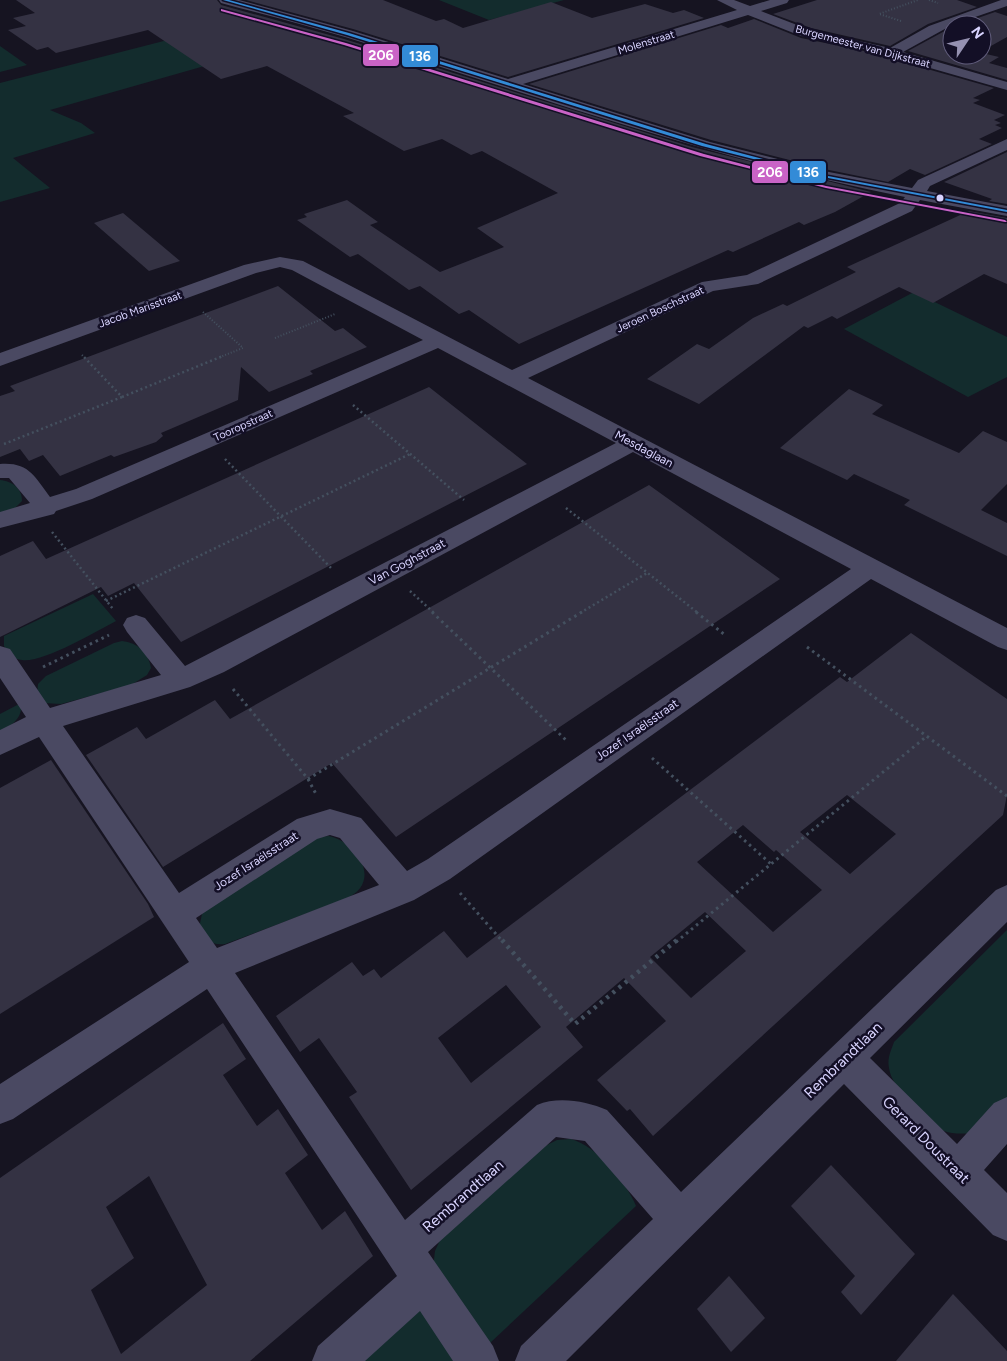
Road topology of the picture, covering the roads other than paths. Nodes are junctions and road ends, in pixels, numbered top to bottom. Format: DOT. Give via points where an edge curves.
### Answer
graph roads {
  1 [pos="225,0"];
  2 [pos="723,0"];
  3 [pos="784,0"];
  4 [pos="1007,2"];
  5 [pos="750,10"];
  6 [pos="891,53"];
  7 [pos="508,84"];
  8 [pos="1007,86"];
  9 [pos="1007,144"];
  10 [pos="916,194"];
  11 [pos="1007,211"];
  12 [pos="280,262"];
  13 [pos="439,340"];
  14 [pos="0,360"];
  15 [pos="511,378"];
  16 [pos="633,443"];
  17 [pos="0,471"];
  18 [pos="46,508"];
  19 [pos="0,520"];
  20 [pos="870,568"];
  21 [pos="136,625"];
  22 [pos="1007,640"];
  23 [pos="4,663"];
  24 [pos="180,680"];
  25 [pos="44,721"];
  26 [pos="0,744"];
  27 [pos="403,890"];
  28 [pos="1007,900"];
  29 [pos="175,914"];
  30 [pos="211,967"];
  31 [pos="845,1059"];
  32 [pos="0,1106"];
  33 [pos="1007,1116"];
  34 [pos="957,1172"];
  35 [pos="680,1220"];
  36 [pos="1007,1221"];
  37 [pos="412,1265"];
  38 [pos="333,1361"];
  39 [pos="478,1361"];
  40 [pos="536,1361"];
  1 -- 7 [label="street"];
  2 -- 5 [label="street, Burgemeester van Dijkstraat"];
  3 -- 5 [label="street, Molenstraat"];
  4 -- 6 [label="street" via="930,31"];
  5 -- 6 [label="street, Burgemeester van Dijkstraat" via="806,33"];
  5 -- 7 [label="street, Molenstraat"];
  6 -- 8 [label="street, Burgemeester van Dijkstraat"];
  7 -- 10 [label="street" via="704,145 828,177"];
  9 -- 10 [label="street, Jeroen Boschstraat" via="924,183"];
  10 -- 11 [label="street"];
  10 -- 15 [label="street, Jeroen Boschstraat" via="906,207 751,280 709,286"];
  12 -- 13 [label="street, Mesdaglaan" via="298,265"];
  12 -- 14 [label="street, Jacob Marisstraat" via="250,269"];
  13 -- 15 [label="street, Mesdaglaan"];
  13 -- 18 [label="street, Tooropstraat"];
  15 -- 16 [label="street, Mesdaglaan"];
  16 -- 20 [label="street, Mesdaglaan"];
  16 -- 24 [label="street, Van Goghstraat"];
  17 -- 18 [label="street" via="14,470 22,476"];
  18 -- 19 [label="street, Tooropstraat"];
  20 -- 22 [label="street, Mesdaglaan"];
  20 -- 27 [label="street, Jozef Israëlsstraat" via="439,869"];
  21 -- 24 [label="street"];
  23 -- 25 [label="street"];
  24 -- 25 [label="street, Van Goghstraat"];
  25 -- 26 [label="street, Van Goghstraat"];
  25 -- 29 [label="street"];
  27 -- 29 [label="street, Jozef Israëlsstraat" via="350,827 330,822 308,828"];
  27 -- 30 [label="street, Jozef Israëlsstraat"];
  28 -- 31 [label="street, Rembrandtlaan"];
  29 -- 30 [label="street"];
  30 -- 32 [label="street, Jozef Israëlsstraat"];
  30 -- 37 [label="street"];
  31 -- 34 [label="street, Gerard Doustraat"];
  31 -- 35 [label="street, Rembrandtlaan"];
  33 -- 34 [label="street"];
  34 -- 36 [label="street, Gerard Doustraat"];
  35 -- 37 [label="street, Rembrandtlaan" via="594,1123 550,1118"];
  35 -- 40 [label="street, Rembrandtlaan"];
  37 -- 38 [label="street, Rembrandtlaan"];
  37 -- 39 [label="street"];
}
